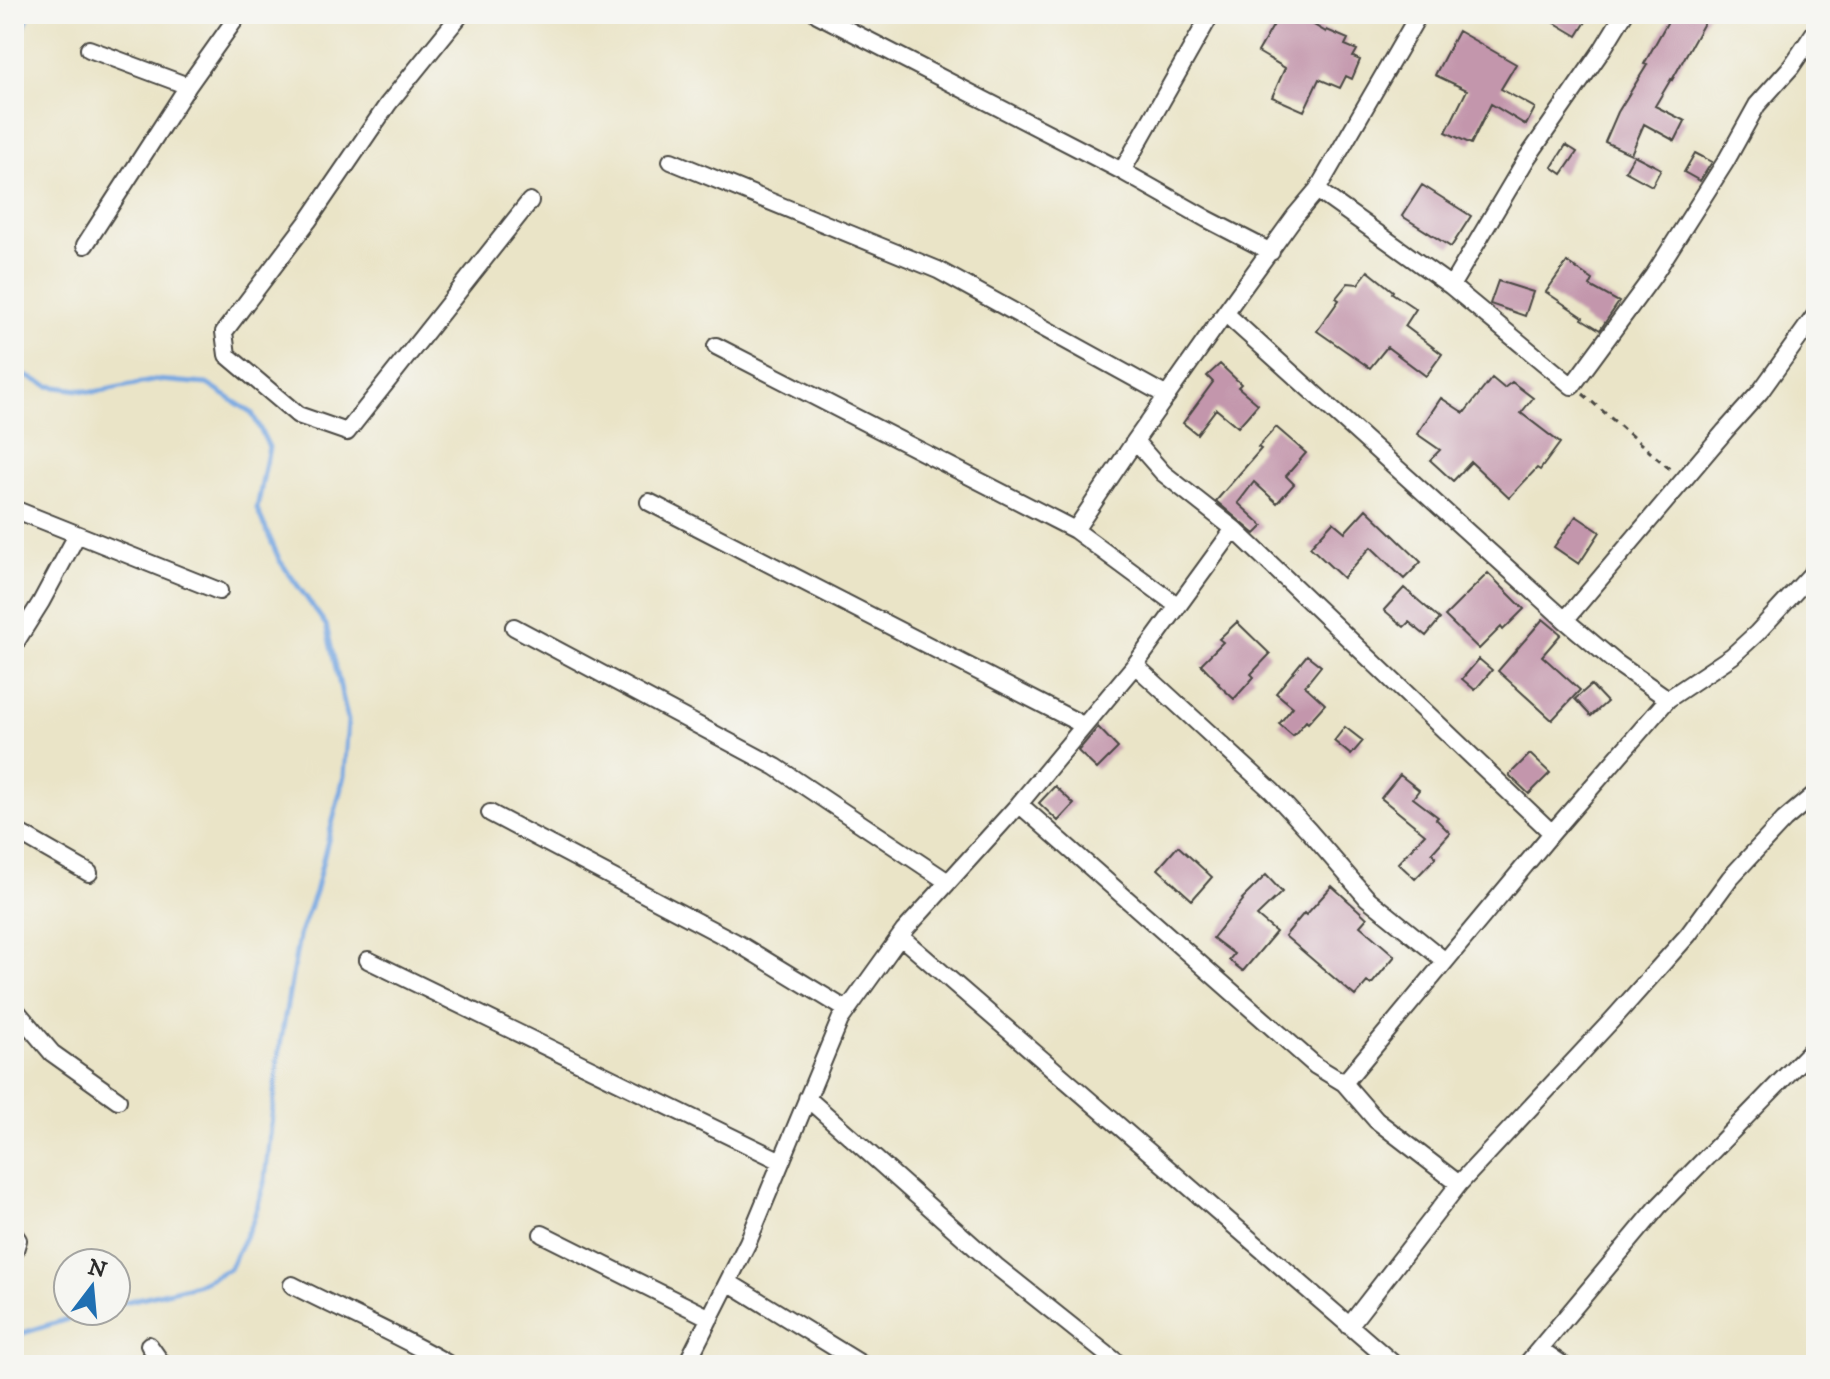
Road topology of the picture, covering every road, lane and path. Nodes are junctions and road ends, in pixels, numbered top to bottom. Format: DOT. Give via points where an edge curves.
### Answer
graph roads {
  1 [pos="239,14"];
  2 [pos="461,14"];
  3 [pos="817,14"];
  4 [pos="1419,14"];
  5 [pos="1624,14"];
  6 [pos="1206,16"];
  7 [pos="1816,30"];
  8 [pos="89,49"];
  9 [pos="188,86"];
  10 [pos="671,161"];
  11 [pos="1122,171"];
  12 [pos="1317,190"];
  13 [pos="530,201"];
  14 [pos="85,245"];
  15 [pos="1271,252"];
  16 [pos="1451,286"];
  17 [pos="1225,313"];
  18 [pos="1816,314"];
  19 [pos="716,346"];
  20 [pos="1572,386"];
  21 [pos="1167,396"];
  22 [pos="1135,441"];
  23 [pos="1683,480"];
  24 [pos="649,502"];
  25 [pos="14,509"];
  26 [pos="1234,529"];
  27 [pos="1075,530"];
  28 [pos="77,535"];
  29 [pos="1816,569"];
  30 [pos="219,591"];
  31 [pos="1178,606"];
  32 [pos="1565,620"];
  33 [pos="514,627"];
  34 [pos="14,645"];
  35 [pos="1135,665"];
  36 [pos="1668,699"];
  37 [pos="1083,725"];
  38 [pos="1816,793"];
  39 [pos="1019,804"];
  40 [pos="490,813"];
  41 [pos="14,830"];
  42 [pos="1552,833"];
  43 [pos="89,873"];
  44 [pos="948,882"];
  45 [pos="904,931"];
  46 [pos="368,960"];
  47 [pos="1445,961"];
  48 [pos="14,1008"];
  49 [pos="847,1010"];
  50 [pos="1816,1045"];
  51 [pos="1344,1083"];
  52 [pos="807,1098"];
  53 [pos="118,1100"];
  54 [pos="781,1161"];
  55 [pos="1459,1184"];
  56 [pos="14,1234"];
  57 [pos="542,1234"];
  58 [pos="14,1253"];
  59 [pos="728,1282"];
  60 [pos="292,1285"];
  61 [pos="710,1318"];
  62 [pos="1349,1326"];
  63 [pos="149,1345"];
  64 [pos="1540,1349"];
  65 [pos="163,1365"];
  66 [pos="450,1365"];
  67 [pos="686,1365"];
  68 [pos="863,1365"];
  69 [pos="1120,1365"];
  70 [pos="1395,1365"];
  71 [pos="1526,1365"];
  72 [pos="1563,1365"];
  1 -- 9 [label="street"];
  2 -- 13 [label="street" via="388,104 224,332 227,355 298,415 347,432"];
  3 -- 11 [label="street"];
  4 -- 12 [label="street"];
  5 -- 16 [label="street" via="1527,158"];
  6 -- 11 [label="street"];
  7 -- 20 [label="street" via="1757,105 1653,276"];
  8 -- 9 [label="street"];
  9 -- 14 [label="street"];
  10 -- 21 [label="street" via="938,270"];
  11 -- 15 [label="street"];
  12 -- 15 [label="street"];
  12 -- 16 [label="street"];
  15 -- 17 [label="street"];
  16 -- 20 [label="street"];
  17 -- 21 [label="street"];
  17 -- 32 [label="street"];
  18 -- 23 [label="street" via="1760,392"];
  19 -- 27 [label="street"];
  20 -- 23 [label="path"];
  21 -- 22 [label="street"];
  22 -- 26 [label="street" via="1163,473"];
  22 -- 27 [label="street"];
  23 -- 32 [label="street"];
  24 -- 37 [label="street"];
  25 -- 28 [label="street"];
  26 -- 31 [label="street"];
  26 -- 42 [label="street"];
  27 -- 31 [label="street"];
  28 -- 30 [label="street"];
  28 -- 34 [label="street"];
  29 -- 36 [label="street" via="1732,656"];
  31 -- 35 [label="street"];
  32 -- 36 [label="street"];
  33 -- 44 [label="street" via="776,767"];
  35 -- 37 [label="street"];
  35 -- 47 [label="street" via="1272,791 1367,898"];
  36 -- 42 [label="street"];
  37 -- 39 [label="street"];
  38 -- 55 [label="street" via="1730,878 1688,935"];
  39 -- 44 [label="street"];
  39 -- 51 [label="street" via="1316,1066"];
  40 -- 49 [label="street" via="739,944"];
  41 -- 43 [label="street"];
  42 -- 47 [label="street"];
  44 -- 45 [label="street"];
  45 -- 49 [label="street"];
  45 -- 62 [label="street" via="906,943"];
  46 -- 54 [label="street"];
  47 -- 51 [label="street"];
  48 -- 53 [label="street" via="52,1053"];
  49 -- 52 [label="street"];
  50 -- 64 [label="street" via="1658,1207"];
  51 -- 55 [label="street" via="1376,1120"];
  52 -- 54 [label="street"];
  52 -- 69 [label="street" via="996,1266"];
  54 -- 59 [label="street"];
  55 -- 62 [label="street"];
  56 -- 58 [label="street"];
  57 -- 61 [label="street"];
  59 -- 61 [label="street"];
  59 -- 68 [label="street"];
  60 -- 66 [label="street"];
  61 -- 67 [label="street"];
  62 -- 70 [label="street"];
  63 -- 65 [label="street"];
  64 -- 71 [label="street"];
  64 -- 72 [label="street"];
}
